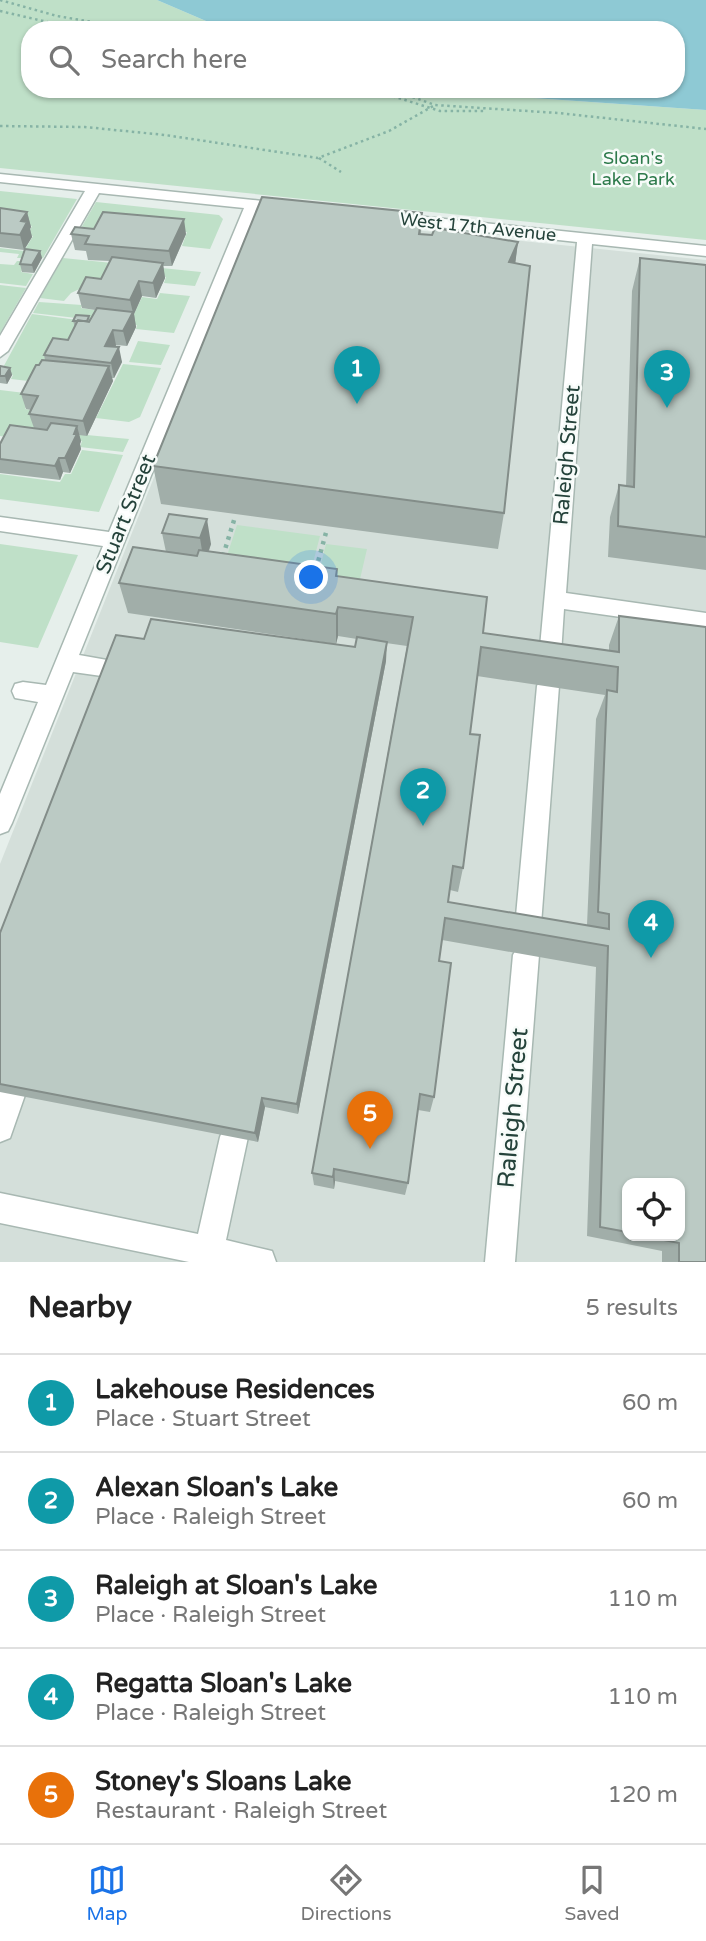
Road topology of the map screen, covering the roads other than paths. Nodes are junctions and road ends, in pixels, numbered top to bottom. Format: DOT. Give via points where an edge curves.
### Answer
graph roads {
  1 [pos="0,178"];
  2 [pos="94,188"];
  3 [pos="253,204"];
  4 [pos="305,209"];
  5 [pos="383,218"];
  6 [pos="585,238"];
  7 [pos="706,251"];
  8 [pos="0,351"];
  9 [pos="0,524"];
  10 [pos="115,540"];
  11 [pos="555,600"];
  12 [pos="706,621"];
  13 [pos="66,662"];
  14 [pos="116,669"];
  15 [pos="23,691"];
  16 [pos="52,695"];
  17 [pos="0,823"];
  18 [pos="11,1095"];
  19 [pos="0,1128"];
  20 [pos="234,1137"];
  21 [pos="0,1208"];
  22 [pos="209,1251"];
  23 [pos="163,1252"];
  24 [pos="261,1262"];
  25 [pos="500,1262"];
  1 -- 2 [label="street"];
  2 -- 3 [label="street"];
  2 -- 8 [label="street"];
  3 -- 4 [label="street"];
  3 -- 10 [label="street, Stuart Street"];
  5 -- 6 [label="street, West 17th Avenue"];
  6 -- 7 [label="street, West 17th Avenue"];
  6 -- 11 [label="street, Raleigh Street"];
  9 -- 10 [label="street"];
  10 -- 13 [label="street, Stuart Street"];
  11 -- 12 [label="street"];
  11 -- 25 [label="street, Raleigh Street"];
  13 -- 14 [label="street"];
  13 -- 16 [label="street, Stuart Street"];
  15 -- 16 [label="street"];
  16 -- 17 [label="street, Stuart Street"];
  18 -- 19 [label="street"];
  20 -- 22 [label="street"];
  21 -- 23 [label="street"];
  22 -- 23 [label="street"];
  22 -- 24 [label="street"];
}
